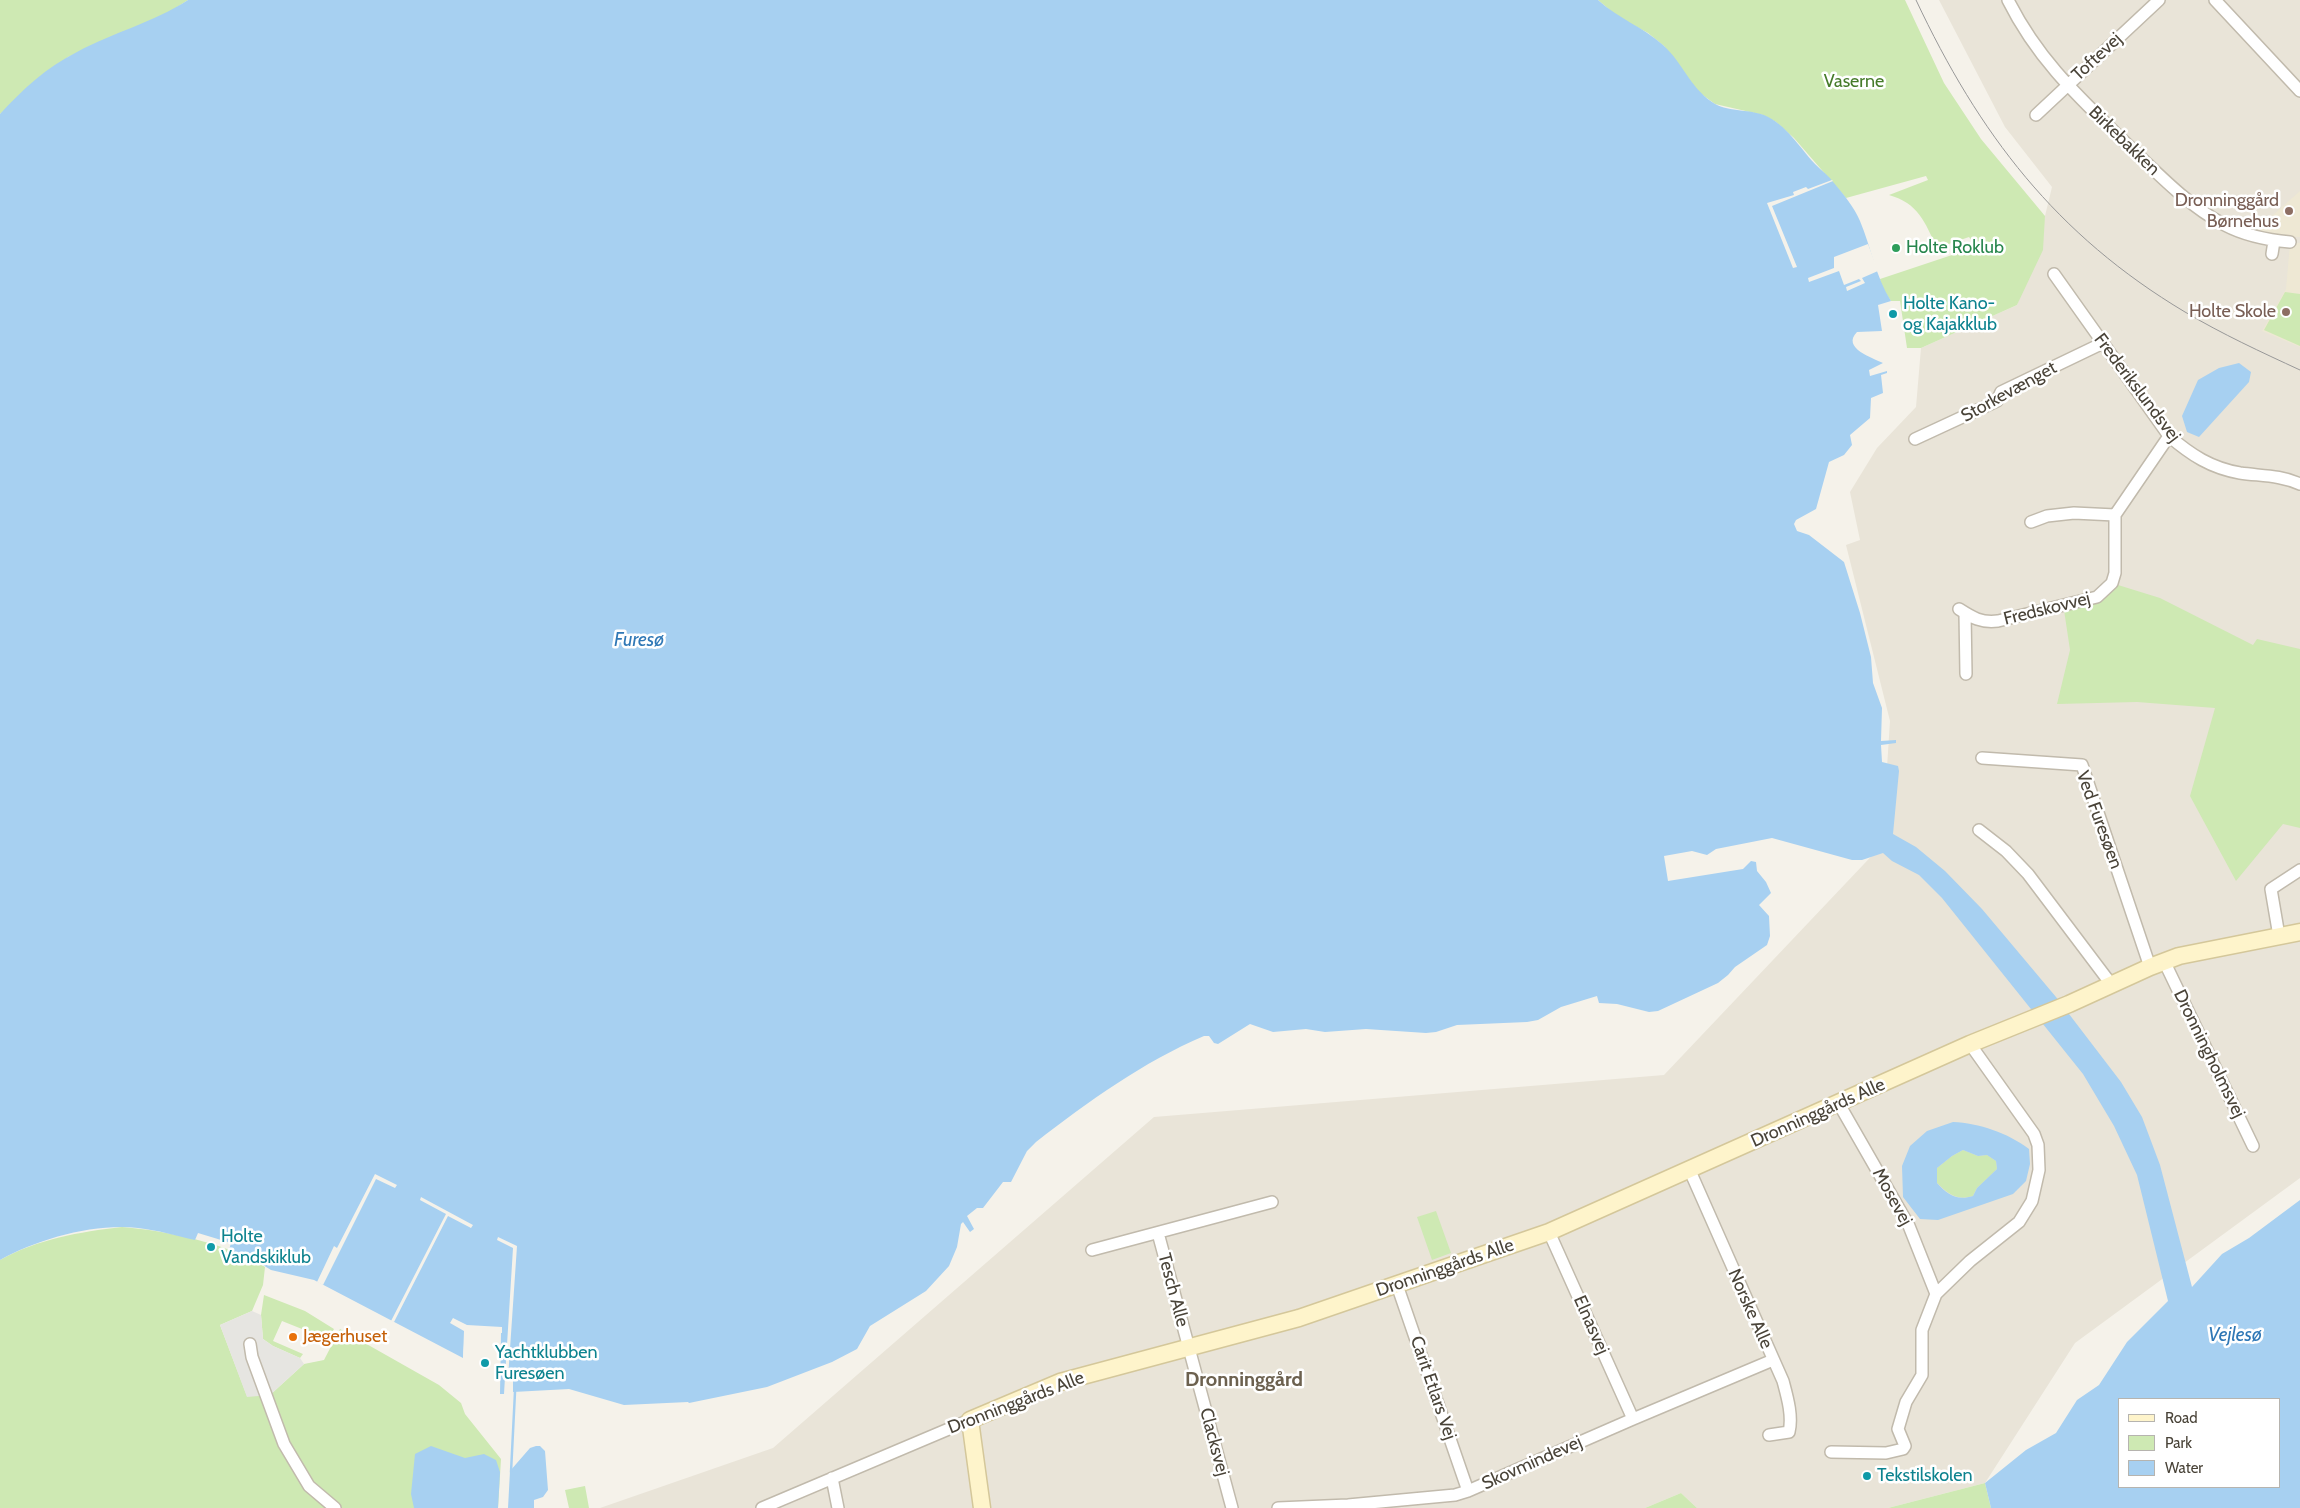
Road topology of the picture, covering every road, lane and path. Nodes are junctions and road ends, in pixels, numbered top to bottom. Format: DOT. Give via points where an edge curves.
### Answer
graph roads {
  1 [pos="2008,0"];
  2 [pos="2159,0"];
  3 [pos="2215,0"];
  4 [pos="2067,86"];
  5 [pos="2300,92"];
  6 [pos="2036,115"];
  7 [pos="2274,240"];
  8 [pos="2290,242"];
  9 [pos="2272,254"];
  10 [pos="2054,274"];
  11 [pos="2103,343"];
  12 [pos="2169,436"];
  13 [pos="1915,439"];
  14 [pos="2300,471"];
  15 [pos="2289,479"];
  16 [pos="2300,484"];
  17 [pos="2115,515"];
  18 [pos="2031,522"];
  19 [pos="1966,674"];
  20 [pos="1982,758"];
  21 [pos="1979,830"];
  22 [pos="2300,870"];
  23 [pos="2300,932"];
  24 [pos="2279,936"];
  25 [pos="2157,964"];
  26 [pos="2111,984"];
  27 [pos="1970,1044"];
  28 [pos="1839,1104"];
  29 [pos="2253,1146"];
  30 [pos="1690,1170"];
  31 [pos="1272,1202"];
  32 [pos="1549,1232"];
  33 [pos="1158,1233"];
  34 [pos="1092,1250"];
  35 [pos="1397,1285"];
  36 [pos="1936,1294"];
  37 [pos="250,1344"];
  38 [pos="1189,1347"];
  39 [pos="1773,1360"];
  40 [pos="1633,1419"];
  41 [pos="970,1420"];
  42 [pos="1769,1435"];
  43 [pos="1831,1452"];
  44 [pos="832,1478"];
  45 [pos="1468,1491"];
  46 [pos="335,1508"];
  47 [pos="762,1508"];
  48 [pos="838,1508"];
  49 [pos="982,1508"];
  50 [pos="1232,1508"];
  51 [pos="1278,1508"];
  1 -- 4 [label="street, Birkebakken" via="2039,53"];
  2 -- 4 [label="street, Toftevej"];
  3 -- 5 [label="street"];
  4 -- 6 [label="street, Toftevej"];
  4 -- 7 [label="street, Birkebakken" via="2157,173 2202,210 2239,232"];
  7 -- 8 [label="street, Birkebakken"];
  7 -- 9 [label="street"];
  10 -- 11 [label="street, Frederikslundsvej"];
  11 -- 12 [label="street, Frederikslundsvej"];
  11 -- 13 [label="street, Storkevænget" via="2001,392 1997,401"];
  12 -- 15 [label="street, Frederikslundsvej" via="2186,451 2220,468"];
  12 -- 17 [label="street"];
  14 -- 15 [label="street"];
  15 -- 16 [label="street, Frederikslundsvej"];
  17 -- 18 [label="street" via="2074,513 2047,516"];
  17 -- 19 [label="street, Fredskovvej" via="2115,573 2112,583 2097,597 1998,621 1980,621 1962,611"];
  20 -- 25 [label="street, Ved Furesøen" via="2082,765"];
  21 -- 26 [label="street" via="2028,874"];
  22 -- 24 [label="street" via="2271,889"];
  23 -- 24 [label="street, Dronninggårds Alle"];
  24 -- 25 [label="street, Dronninggårds Alle" via="2178,956"];
  25 -- 26 [label="street, Dronninggårds Alle"];
  25 -- 29 [label="street, Dronningholmsvej"];
  26 -- 27 [label="street, Dronninggårds Alle"];
  27 -- 28 [label="street, Dronninggårds Alle"];
  27 -- 36 [label="street" via="2034,1134 2039,1170 2032,1201 2019,1222 1970,1261"];
  28 -- 30 [label="street, Dronninggårds Alle"];
  28 -- 36 [label="street, Mosevej" via="1909,1226"];
  30 -- 32 [label="street, Dronninggårds Alle"];
  30 -- 39 [label="street, Norske Alle"];
  31 -- 33 [label="street, Tesch Alle"];
  32 -- 35 [label="street, Dronninggårds Alle"];
  32 -- 40 [label="street, Elnasvej"];
  33 -- 34 [label="street, Tesch Alle"];
  33 -- 38 [label="street, Tesch Alle"];
  35 -- 38 [label="street, Dronninggårds Alle" via="1299,1318"];
  35 -- 45 [label="street, Carit Etlars Vej"];
  36 -- 43 [label="street" via="1922,1330 1922,1375 1906,1402 1898,1429 1906,1446 1901,1452 1886,1454"];
  37 -- 46 [label="street" via="284,1444 309,1486"];
  38 -- 41 [label="street, Dronninggårds Alle" via="1060,1382"];
  38 -- 50 [label="street, Clacksvej"];
  39 -- 40 [label="street, Skovmindevej"];
  39 -- 42 [label="street, Norske Alle" via="1785,1388 1791,1426 1789,1432"];
  40 -- 45 [label="street, Skovmindevej"];
  41 -- 44 [label="street, Dronninggårds Alle"];
  41 -- 49 [label="street"];
  44 -- 47 [label="street, Dronninggårds Alle"];
  44 -- 48 [label="street"];
  45 -- 51 [label="street, Skovmindevej" via="1348,1505"];
}
